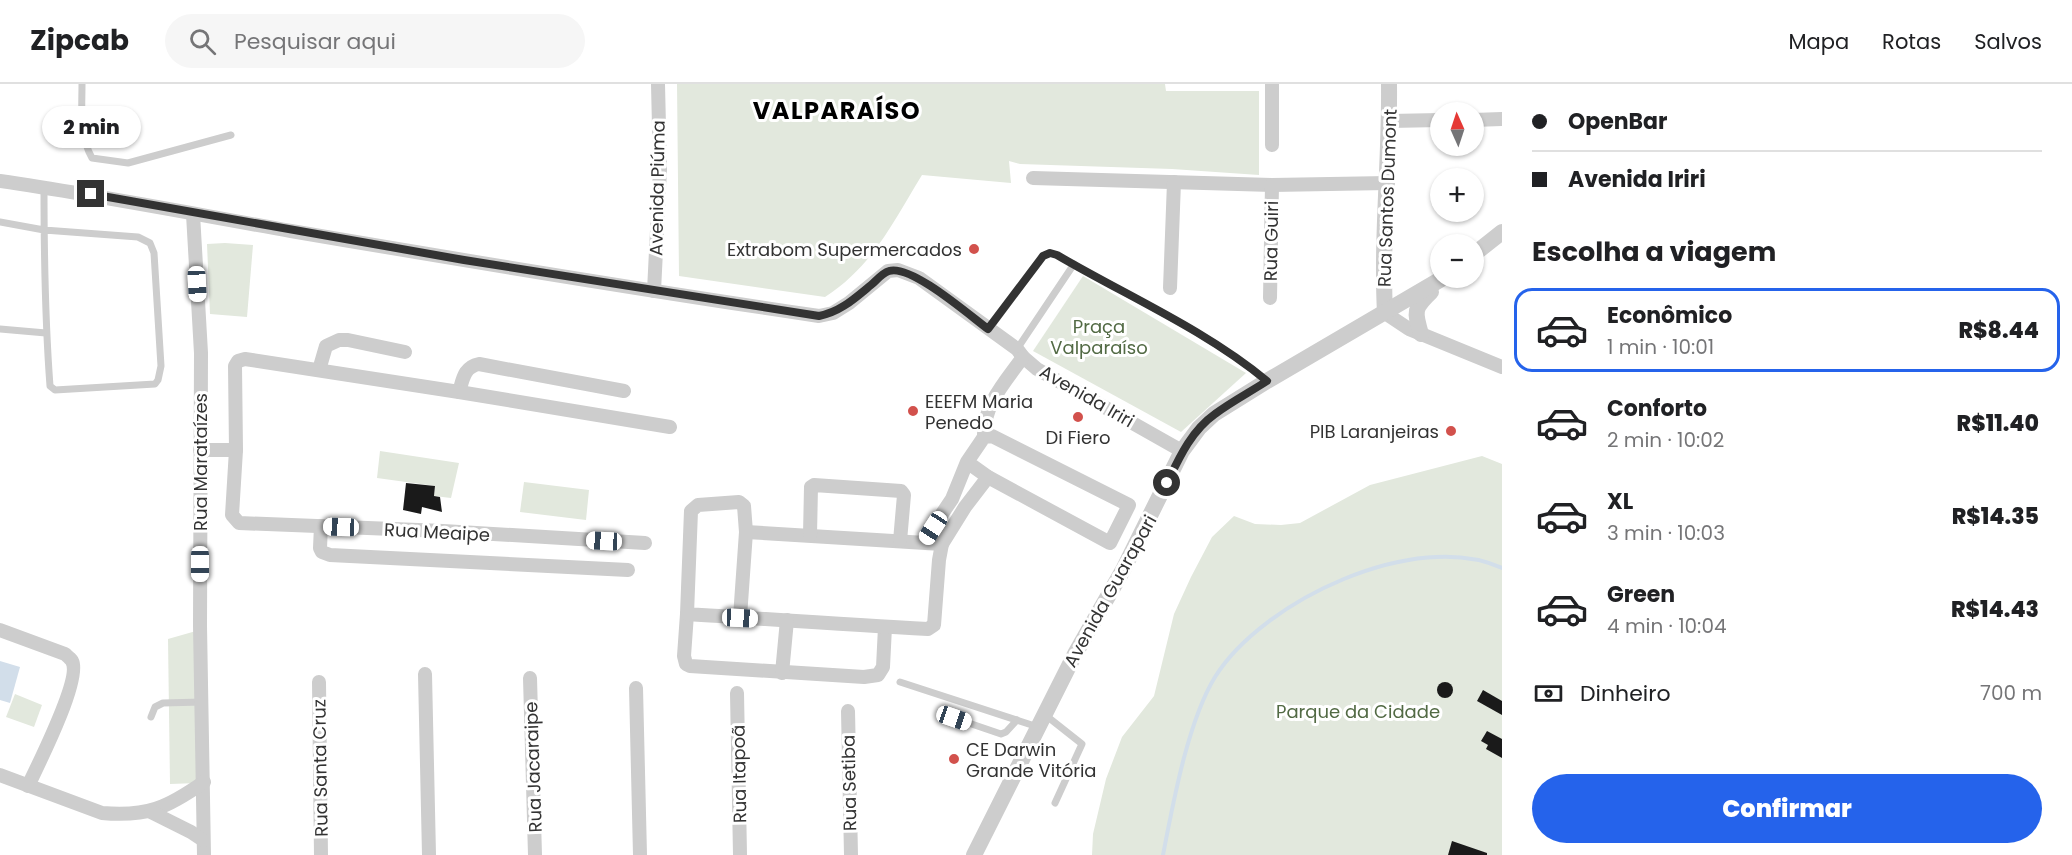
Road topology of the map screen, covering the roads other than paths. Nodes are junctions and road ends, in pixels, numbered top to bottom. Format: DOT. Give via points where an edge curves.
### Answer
graph roads {
  1 [pos="82,84"];
  2 [pos="658,84"];
  3 [pos="1272,84"];
  4 [pos="1389,84"];
  5 [pos="1502,119"];
  6 [pos="1430,120"];
  7 [pos="1484,120"];
  8 [pos="1390,121"];
  9 [pos="231,135"];
  10 [pos="1272,145"];
  11 [pos="1033,178"];
  12 [pos="0,181"];
  13 [pos="1174,182"];
  14 [pos="1388,183"];
  15 [pos="1272,185"];
  16 [pos="44,187"];
  17 [pos="193,214"];
  18 [pos="0,222"];
  19 [pos="44,230"];
  20 [pos="1502,232"];
  21 [pos="1484,246"];
  22 [pos="1074,264"];
  23 [pos="1430,286"];
  24 [pos="1384,287"];
  25 [pos="1170,288"];
  26 [pos="1434,288"];
  27 [pos="654,291"];
  28 [pos="1418,293"];
  29 [pos="1270,298"];
  30 [pos="1385,313"];
  31 [pos="0,329"];
  32 [pos="988,329"];
  33 [pos="46,333"];
  34 [pos="1421,334"];
  35 [pos="405,352"];
  36 [pos="1020,353"];
  37 [pos="1502,367"];
  38 [pos="319,370"];
  39 [pos="1267,381"];
  40 [pos="624,391"];
  41 [pos="459,392"];
  42 [pos="670,428"];
  43 [pos="984,437"];
  44 [pos="200,450"];
  45 [pos="236,450"];
  46 [pos="1182,451"];
  47 [pos="967,462"];
  48 [pos="988,477"];
  49 [pos="1129,505"];
  50 [pos="1151,516"];
  51 [pos="321,526"];
  52 [pos="746,532"];
  53 [pos="810,535"];
  54 [pos="900,541"];
  55 [pos="923,542"];
  56 [pos="645,543"];
  57 [pos="1110,543"];
  58 [pos="942,544"];
  59 [pos="1131,553"];
  60 [pos="628,570"];
  61 [pos="687,614"];
  62 [pos="740,618"];
  63 [pos="787,620"];
  64 [pos="885,627"];
  65 [pos="0,630"];
  66 [pos="782,673"];
  67 [pos="426,674"];
  68 [pos="530,678"];
  69 [pos="319,682"];
  70 [pos="900,682"];
  71 [pos="636,688"];
  72 [pos="737,693"];
  73 [pos="202,702"];
  74 [pos="848,711"];
  75 [pos="151,717"];
  76 [pos="954,718"];
  77 [pos="1017,720"];
  78 [pos="1041,721"];
  79 [pos="0,775"];
  80 [pos="204,782"];
  81 [pos="28,786"];
  82 [pos="1055,803"];
  83 [pos="151,812"];
  84 [pos="203,840"];
  85 [pos="204,855"];
  86 [pos="321,855"];
  87 [pos="429,855"];
  88 [pos="535,855"];
  89 [pos="640,855"];
  90 [pos="740,855"];
  91 [pos="851,855"];
  92 [pos="974,855"];
  1 -- 9 [label="lane" via="81,127 92,158 128,163"];
  2 -- 27 [label="street, Avenida Piúma" via="660,170"];
  3 -- 10 [label="street"];
  4 -- 8 [label="street, Rua Santos Dumont"];
  5 -- 7 [label="street"];
  6 -- 8 [label="street"];
  8 -- 14 [label="street, Rua Santos Dumont"];
  11 -- 13 [label="street"];
  12 -- 16 [label="street, Avenida Iriri"];
  13 -- 15 [label="street"];
  13 -- 25 [label="street"];
  14 -- 15 [label="street"];
  14 -- 24 [label="street, Rua Santos Dumont"];
  15 -- 29 [label="street, Rua Guiri"];
  16 -- 17 [label="street, Avenida Iriri"];
  16 -- 19 [label="lane"];
  17 -- 27 [label="street, Avenida Iriri"];
  17 -- 44 [label="street, Rua Marataízes" via="201,353"];
  18 -- 19 [label="lane"];
  19 -- 33 [label="lane"];
  19 -- 33 [label="lane" via="138,237 150,243 154,253 161,366 158,380 155,384 55,390 50,386"];
  20 -- 21 [label="street"];
  22 -- 32 [label="lane" via="1046,254"];
  22 -- 36 [label="lane"];
  22 -- 39 [label="lane" via="1244,362"];
  23 -- 28 [label="street, Avenida Guarapari"];
  24 -- 28 [label="street"];
  24 -- 30 [label="street, Rua Santos Dumont"];
  26 -- 34 [label="street" via="1417,306"];
  27 -- 32 [label="street, Avenida Iriri" via="819,316 833,313 888,271 898,270 919,278"];
  28 -- 30 [label="street, Avenida Guarapari"];
  30 -- 34 [label="street"];
  30 -- 39 [label="street, Avenida Guarapari"];
  31 -- 33 [label="lane"];
  32 -- 36 [label="street, Avenida Iriri"];
  34 -- 37 [label="street"];
  35 -- 38 [label="street" via="339,340 326,346"];
  36 -- 43 [label="street" via="990,404 983,424"];
  36 -- 46 [label="street, Avenida Iriri" via="1037,369"];
  38 -- 41 [label="street"];
  38 -- 45 [label="street" via="238,361"];
  39 -- 46 [label="street, Avenida Guarapari" via="1214,414"];
  40 -- 41 [label="street" via="479,364 465,371"];
  41 -- 42 [label="street"];
  43 -- 47 [label="street"];
  43 -- 49 [label="street" via="992,436"];
  44 -- 45 [label="street"];
  44 -- 73 [label="street, Rua Marataízes"];
  45 -- 51 [label="street, Rua Meaipe" via="232,515 239,523"];
  46 -- 50 [label="street, Avenida Guarapari"];
  47 -- 48 [label="street"];
  47 -- 55 [label="street" via="952,499"];
  48 -- 57 [label="street"];
  48 -- 58 [label="street"];
  49 -- 50 [label="street"];
  49 -- 57 [label="street"];
  50 -- 59 [label="street, Avenida Guarapari"];
  51 -- 56 [label="street, Rua Meaipe"];
  51 -- 60 [label="street" via="320,548 330,555"];
  52 -- 53 [label="street"];
  52 -- 61 [label="street" via="742,503 702,503 691,511"];
  52 -- 62 [label="street"];
  53 -- 54 [label="street"];
  53 -- 54 [label="street" via="814,485 901,491 904,495"];
  54 -- 55 [label="street"];
  55 -- 58 [label="street"];
  57 -- 59 [label="street"];
  58 -- 64 [label="street" via="932,627"];
  59 -- 78 [label="street, Avenida Guarapari"];
  61 -- 62 [label="street"];
  61 -- 66 [label="street" via="686,664"];
  62 -- 63 [label="street"];
  63 -- 64 [label="street"];
  63 -- 66 [label="street"];
  64 -- 66 [label="street" via="884,667 878,675"];
  65 -- 81 [label="street" via="65,654 74,668 69,692"];
  67 -- 87 [label="street"];
  68 -- 88 [label="street, Rua Jacaraipe"];
  69 -- 86 [label="street, Rua Santa Cruz"];
  70 -- 77 [label="lane"];
  71 -- 89 [label="street"];
  72 -- 90 [label="street, Rua Itapoã"];
  73 -- 75 [label="lane" via="163,703 155,707"];
  73 -- 80 [label="street, Rua Marataízes"];
  74 -- 91 [label="street, Rua Setiba"];
  76 -- 77 [label="lane" via="1000,734"];
  77 -- 78 [label="lane"];
  78 -- 82 [label="lane" via="1082,744"];
  78 -- 92 [label="street, Avenida Guarapari"];
  79 -- 81 [label="street"];
  80 -- 83 [label="street"];
  80 -- 84 [label="street, Rua Marataízes"];
  81 -- 83 [label="street" via="102,813"];
  83 -- 84 [label="street"];
  84 -- 85 [label="street, Rua Marataízes"];
}
